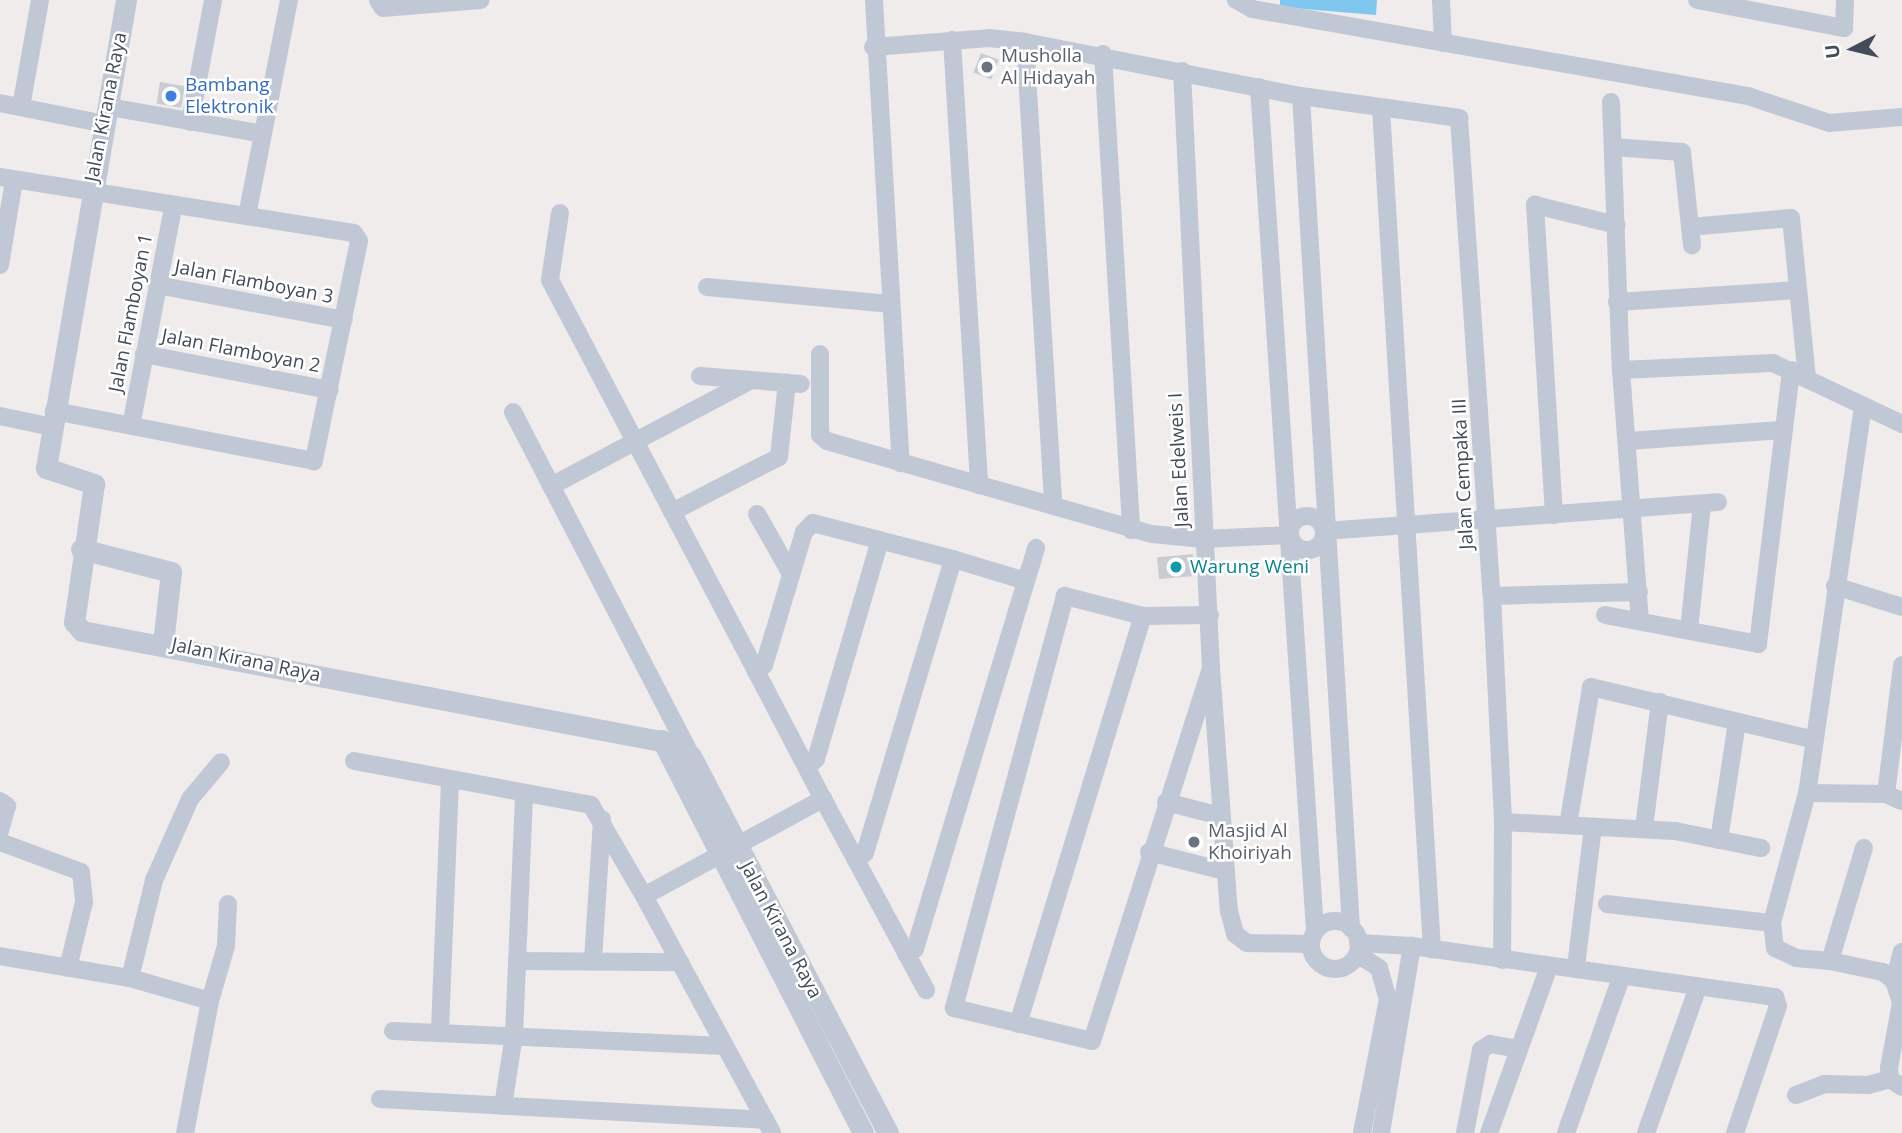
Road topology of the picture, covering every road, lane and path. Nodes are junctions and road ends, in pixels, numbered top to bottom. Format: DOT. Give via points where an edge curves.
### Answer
graph roads {
  1 [pos="40,0"];
  2 [pos="126,0"];
  3 [pos="213,0"];
  4 [pos="289,0"];
  5 [pos="481,0"];
  6 [pos="874,0"];
  7 [pos="1236,0"];
  8 [pos="1441,0"];
  9 [pos="1697,0"];
  10 [pos="1845,0"];
  11 [pos="443,1"];
  12 [pos="380,4"];
  13 [pos="1770,7"];
  14 [pos="952,40"];
  15 [pos="1025,41"];
  16 [pos="1443,43"];
  17 [pos="873,47"];
  18 [pos="1103,54"];
  19 [pos="1182,71"];
  20 [pos="1259,87"];
  21 [pos="1301,96"];
  22 [pos="1611,102"];
  23 [pos="0,103"];
  24 [pos="21,107"];
  25 [pos="1381,108"];
  26 [pos="107,116"];
  27 [pos="1902,117"];
  28 [pos="190,122"];
  29 [pos="263,134"];
  30 [pos="1613,147"];
  31 [pos="7,179"];
  32 [pos="89,194"];
  33 [pos="173,208"];
  34 [pos="560,213"];
  35 [pos="247,216"];
  36 [pos="1617,225"];
  37 [pos="0,265"];
  38 [pos="157,285"];
  39 [pos="707,287"];
  40 [pos="1798,290"];
  41 [pos="1618,302"];
  42 [pos="889,304"];
  43 [pos="344,320"];
  44 [pos="144,354"];
  45 [pos="820,354"];
  46 [pos="1621,370"];
  47 [pos="1791,370"];
  48 [pos="700,376"];
  49 [pos="1807,379"];
  50 [pos="751,380"];
  51 [pos="330,390"];
  52 [pos="1863,406"];
  53 [pos="513,412"];
  54 [pos="0,416"];
  55 [pos="53,419"];
  56 [pos="1902,424"];
  57 [pos="131,426"];
  58 [pos="1782,430"];
  59 [pos="635,441"];
  60 [pos="1628,442"];
  61 [pos="901,463"];
  62 [pos="979,485"];
  63 [pos="551,486"];
  64 [pos="1053,506"];
  65 [pos="672,512"];
  66 [pos="1632,512"];
  67 [pos="757,513"];
  68 [pos="1554,515"];
  69 [pos="1487,520"];
  70 [pos="1408,525"];
  71 [pos="1131,530"];
  72 [pos="1325,531"];
  73 [pos="804,532"];
  74 [pos="1289,535"];
  75 [pos="1204,539"];
  76 [pos="880,540"];
  77 [pos="776,548"];
  78 [pos="1036,548"];
  79 [pos="81,549"];
  80 [pos="953,559"];
  81 [pos="791,574"];
  82 [pos="1026,581"];
  83 [pos="1835,586"];
  84 [pos="1639,592"];
  85 [pos="1492,596"];
  86 [pos="1902,607"];
  87 [pos="1210,615"];
  88 [pos="1605,615"];
  89 [pos="1143,616"];
  90 [pos="1640,621"];
  91 [pos="1689,631"];
  92 [pos="163,643"];
  93 [pos="1902,665"];
  94 [pos="1211,668"];
  95 [pos="756,671"];
  96 [pos="1660,702"];
  97 [pos="1737,722"];
  98 [pos="1811,738"];
  99 [pos="662,740"];
  100 [pos="691,756"];
  101 [pos="354,761"];
  102 [pos="221,762"];
  103 [pos="807,767"];
  104 [pos="450,780"];
  105 [pos="524,793"];
  106 [pos="1807,793"];
  107 [pos="1894,798"];
  108 [pos="823,799"];
  109 [pos="0,801"];
  110 [pos="1166,802"];
  111 [pos="1220,816"];
  112 [pos="602,819"];
  113 [pos="1503,822"];
  114 [pos="1568,825"];
  115 [pos="1593,827"];
  116 [pos="1644,828"];
  117 [pos="0,831"];
  118 [pos="1719,840"];
  119 [pos="0,842"];
  120 [pos="1761,848"];
  121 [pos="1864,848"];
  122 [pos="728,849"];
  123 [pos="1149,852"];
  124 [pos="856,860"];
  125 [pos="1224,871"];
  126 [pos="644,896"];
  127 [pos="228,904"];
  128 [pos="1607,904"];
  129 [pos="1772,923"];
  130 [pos="1313,937"];
  131 [pos="1356,942"];
  132 [pos="1412,946"];
  133 [pos="1432,949"];
  134 [pos="1902,952"];
  135 [pos="906,954"];
  136 [pos="0,956"];
  137 [pos="593,960"];
  138 [pos="1502,960"];
  139 [pos="517,961"];
  140 [pos="1830,961"];
  141 [pos="680,962"];
  142 [pos="1549,966"];
  143 [pos="1576,967"];
  144 [pos="68,968"];
  145 [pos="131,978"];
  146 [pos="1621,978"];
  147 [pos="1894,981"];
  148 [pos="926,990"];
  149 [pos="1697,990"];
  150 [pos="209,1000"];
  151 [pos="1901,1003"];
  152 [pos="1018,1024"];
  153 [pos="439,1030"];
  154 [pos="393,1031"];
  155 [pos="514,1035"];
  156 [pos="725,1046"];
  157 [pos="1517,1049"];
  158 [pos="1896,1083"];
  159 [pos="1796,1095"];
  160 [pos="380,1099"];
  161 [pos="503,1106"];
  162 [pos="768,1127"];
  163 [pos="185,1133"];
  164 [pos="863,1133"];
  165 [pos="888,1133"];
  166 [pos="1362,1133"];
  167 [pos="1381,1133"];
  168 [pos="1465,1133"];
  169 [pos="1489,1133"];
  170 [pos="1566,1133"];
  171 [pos="1646,1133"];
  172 [pos="1735,1133"];
  1 -- 24 [label="street"];
  2 -- 26 [label="street, Jalan Kirana Raya"];
  3 -- 28 [label="street"];
  4 -- 29 [label="street"];
  5 -- 11 [label="street"];
  6 -- 17 [label="street"];
  7 -- 16 [label="street" via="1252,9"];
  8 -- 16 [label="street"];
  9 -- 13 [label="street"];
  10 -- 13 [label="street" via="1848,25"];
  11 -- 12 [label="street"];
  14 -- 15 [label="street"];
  14 -- 17 [label="street"];
  14 -- 62 [label="street"];
  15 -- 18 [label="street"];
  15 -- 64 [label="street"];
  16 -- 27 [label="street" via="1748,96 1837,124"];
  17 -- 42 [label="street"];
  18 -- 19 [label="street"];
  18 -- 71 [label="street"];
  19 -- 20 [label="street"];
  19 -- 75 [label="street, Jalan Edelweis I"];
  20 -- 21 [label="street"];
  20 -- 74 [label="street"];
  21 -- 25 [label="street"];
  21 -- 72 [label="street"];
  22 -- 30 [label="street"];
  23 -- 24 [label="street"];
  24 -- 26 [label="street"];
  25 -- 69 [label="street, Jalan Cempaka III" via="1455,114 1461,123"];
  25 -- 70 [label="street"];
  26 -- 28 [label="street"];
  26 -- 32 [label="street, Jalan Kirana Raya"];
  28 -- 29 [label="street"];
  29 -- 35 [label="street"];
  30 -- 36 [label="street"];
  30 -- 40 [label="street" via="1682,152 1691,236 1791,218"];
  31 -- 32 [label="street"];
  31 -- 37 [label="street"];
  32 -- 33 [label="street"];
  32 -- 55 [label="street, Jalan Kirana Raya"];
  33 -- 35 [label="street"];
  33 -- 38 [label="street, Jalan Flamboyan 1"];
  34 -- 59 [label="street" via="550,280"];
  35 -- 43 [label="street" via="357,235"];
  36 -- 41 [label="street"];
  36 -- 68 [label="street" via="1535,205"];
  38 -- 43 [label="street, Jalan Flamboyan 3"];
  38 -- 44 [label="street, Jalan Flamboyan 1"];
  39 -- 42 [label="street"];
  40 -- 41 [label="street"];
  40 -- 49 [label="street"];
  41 -- 46 [label="street"];
  42 -- 61 [label="street"];
  43 -- 51 [label="street"];
  44 -- 51 [label="street, Jalan Flamboyan 2"];
  44 -- 57 [label="street, Jalan Flamboyan 1"];
  45 -- 61 [label="street" via="822,439"];
  46 -- 47 [label="street" via="1766,362"];
  46 -- 60 [label="street"];
  47 -- 49 [label="street"];
  47 -- 58 [label="street"];
  48 -- 50 [label="street"];
  49 -- 52 [label="street"];
  50 -- 59 [label="street"];
  50 -- 65 [label="street" via="794,383 779,457"];
  51 -- 57 [label="street" via="313,462"];
  52 -- 56 [label="street"];
  52 -- 83 [label="street"];
  53 -- 63 [label="street"];
  54 -- 55 [label="street"];
  55 -- 57 [label="street"];
  55 -- 79 [label="street, Jalan Kirana Raya" via="48,471 94,484"];
  58 -- 60 [label="street"];
  58 -- 91 [label="street" via="1758,643"];
  59 -- 63 [label="street"];
  59 -- 65 [label="street"];
  60 -- 66 [label="street"];
  61 -- 62 [label="street"];
  62 -- 64 [label="street"];
  63 -- 100 [label="street"];
  64 -- 71 [label="street"];
  65 -- 95 [label="street"];
  66 -- 68 [label="street"];
  66 -- 84 [label="street"];
  66 -- 91 [label="street" via="1710,503"];
  67 -- 77 [label="street"];
  68 -- 69 [label="street"];
  69 -- 70 [label="street"];
  69 -- 85 [label="street, Jalan Cempaka III"];
  70 -- 72 [label="street"];
  70 -- 133 [label="street"];
  71 -- 75 [label="street"];
  72 -- 74 [label="street" via="1311,516 1301,517"];
  72 -- 74 [label="street" via="1323,540 1309,550 1300,549"];
  72 -- 131 [label="street"];
  73 -- 76 [label="street" via="820,523"];
  73 -- 77 [label="street"];
  73 -- 81 [label="street"];
  74 -- 75 [label="street"];
  74 -- 130 [label="street"];
  75 -- 87 [label="street, Jalan Edelweis I"];
  76 -- 80 [label="street"];
  76 -- 103 [label="street" via="816,759"];
  77 -- 81 [label="street"];
  78 -- 82 [label="street"];
  79 -- 92 [label="street, Jalan Kirana Raya" via="172,572"];
  79 -- 92 [label="street" via="74,622 82,631"];
  80 -- 82 [label="street"];
  80 -- 124 [label="street" via="866,853"];
  81 -- 95 [label="street" via="764,666"];
  82 -- 135 [label="street" via="915,949"];
  83 -- 86 [label="street"];
  83 -- 98 [label="street"];
  84 -- 85 [label="street"];
  84 -- 90 [label="street"];
  85 -- 113 [label="street, Jalan Cempaka III"];
  87 -- 89 [label="street"];
  87 -- 94 [label="street, Jalan Edelweis I"];
  88 -- 90 [label="street"];
  89 -- 152 [label="street"];
  89 -- 152 [label="street" via="1072,594 1062,600 953,1002 956,1009"];
  90 -- 91 [label="street"];
  92 -- 99 [label="street, Jalan Kirana Raya"];
  93 -- 107 [label="street"];
  94 -- 110 [label="street"];
  94 -- 111 [label="street, Jalan Edelweis I"];
  95 -- 103 [label="street"];
  96 -- 97 [label="street"];
  96 -- 114 [label="street" via="1590,689"];
  96 -- 116 [label="street"];
  97 -- 98 [label="street"];
  97 -- 118 [label="street"];
  98 -- 106 [label="street"];
  99 -- 100 [label="street, Jalan Kirana Raya"];
  99 -- 122 [label="street, Jalan Kirana Raya"];
  100 -- 122 [label="street, Jalan Kirana Raya"];
  101 -- 104 [label="street"];
  102 -- 145 [label="street" via="190,799 154,880"];
  103 -- 108 [label="street"];
  104 -- 105 [label="street"];
  104 -- 153 [label="street"];
  105 -- 112 [label="street" via="587,804"];
  105 -- 139 [label="street"];
  106 -- 107 [label="street"];
  106 -- 129 [label="street"];
  108 -- 122 [label="street"];
  108 -- 124 [label="street"];
  109 -- 117 [label="street" via="7,808"];
  110 -- 111 [label="street"];
  110 -- 123 [label="street"];
  111 -- 125 [label="street, Jalan Edelweis I"];
  112 -- 126 [label="street"];
  112 -- 137 [label="street"];
  113 -- 114 [label="street"];
  113 -- 138 [label="street, Jalan Cempaka III"];
  114 -- 115 [label="street"];
  115 -- 116 [label="street"];
  115 -- 143 [label="street"];
  116 -- 118 [label="street"];
  118 -- 120 [label="street"];
  119 -- 144 [label="street" via="81,872 84,902"];
  121 -- 140 [label="street"];
  122 -- 126 [label="street"];
  122 -- 164 [label="street, Jalan Kirana Raya"];
  122 -- 165 [label="street, Jalan Kirana Raya"];
  123 -- 125 [label="street"];
  123 -- 152 [label="street" via="1093,1041"];
  124 -- 135 [label="street"];
  125 -- 130 [label="street, Jalan Edelweis I" via="1240,940"];
  126 -- 141 [label="street"];
  127 -- 150 [label="street" via="226,946"];
  128 -- 129 [label="street"];
  129 -- 140 [label="street" via="1774,948 1797,958"];
  130 -- 131 [label="street" via="1337,921"];
  130 -- 131 [label="street" via="1317,962 1329,969 1349,965"];
  131 -- 132 [label="street"];
  131 -- 166 [label="street" via="1379,968 1388,999"];
  132 -- 133 [label="street"];
  132 -- 167 [label="street"];
  133 -- 138 [label="street"];
  134 -- 147 [label="street"];
  135 -- 148 [label="street"];
  136 -- 144 [label="street"];
  137 -- 139 [label="street"];
  137 -- 141 [label="street"];
  138 -- 142 [label="street"];
  139 -- 155 [label="street"];
  140 -- 147 [label="street" via="1883,972"];
  141 -- 156 [label="street"];
  142 -- 143 [label="street"];
  142 -- 157 [label="street"];
  143 -- 146 [label="street"];
  144 -- 145 [label="street"];
  145 -- 150 [label="street"];
  146 -- 149 [label="street"];
  146 -- 170 [label="street"];
  147 -- 151 [label="street"];
  149 -- 171 [label="street"];
  149 -- 172 [label="street" via="1777,999"];
  150 -- 163 [label="street"];
  151 -- 158 [label="street"];
  153 -- 154 [label="street"];
  153 -- 155 [label="street"];
  155 -- 156 [label="street"];
  155 -- 161 [label="street"];
  156 -- 162 [label="street"];
  157 -- 168 [label="street" via="1490,1044 1481,1050"];
  157 -- 169 [label="street"];
  158 -- 159 [label="street" via="1824,1084"];
  160 -- 161 [label="street"];
  161 -- 162 [label="street"];
}
